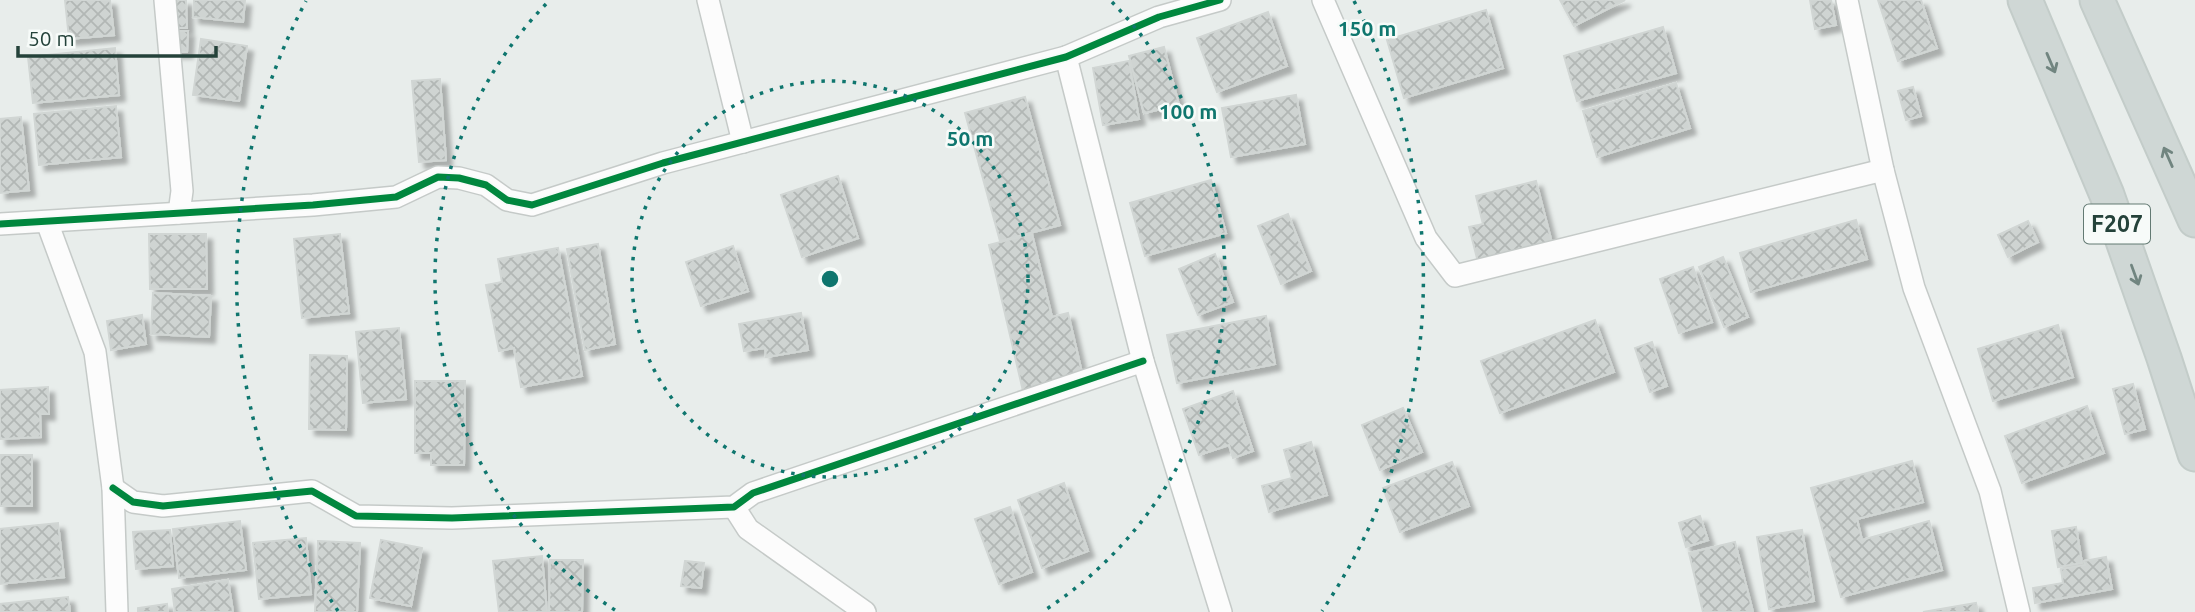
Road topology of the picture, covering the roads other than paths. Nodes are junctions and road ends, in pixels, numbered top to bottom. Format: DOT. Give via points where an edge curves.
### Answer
graph roads {
  1 [pos="165,0"];
  2 [pos="708,0"];
  3 [pos="1220,0"];
  4 [pos="1323,0"];
  5 [pos="1847,0"];
  6 [pos="2025,0"];
  7 [pos="2096,0"];
  8 [pos="1155,9"];
  9 [pos="1066,57"];
  10 [pos="743,142"];
  11 [pos="1883,170"];
  12 [pos="179,213"];
  13 [pos="2195,220"];
  14 [pos="47,222"];
  15 [pos="0,225"];
  16 [pos="1143,361"];
  17 [pos="2195,454"];
  18 [pos="113,488"];
  19 [pos="734,508"];
  20 [pos="117,612"];
  21 [pos="865,612"];
  22 [pos="1220,612"];
  23 [pos="2019,612"];
  1 -- 12 [label="street" via="182,191"];
  2 -- 10 [label="street"];
  3 -- 8 [label="street"];
  4 -- 11 [label="street" via="1426,238 1455,276"];
  5 -- 11 [label="street"];
  6 -- 17 [label="main road, F207, one-way" via="2107,195"];
  13 -- 7 [label="main road, F207, one-way"];
  8 -- 9 [label="street"];
  9 -- 10 [label="street"];
  9 -- 16 [label="street"];
  10 -- 12 [label="street" via="531,205 507,200 486,185 438,177 396,197"];
  11 -- 23 [label="street" via="1914,288 1990,491"];
  12 -- 14 [label="street"];
  14 -- 15 [label="street"];
  14 -- 18 [label="street" via="95,352"];
  16 -- 19 [label="street" via="753,493"];
  16 -- 22 [label="street"];
  18 -- 19 [label="street" via="133,502 163,506 312,491 356,516 452,518"];
  18 -- 20 [label="street"];
  19 -- 21 [label="street" via="748,529"];
}
